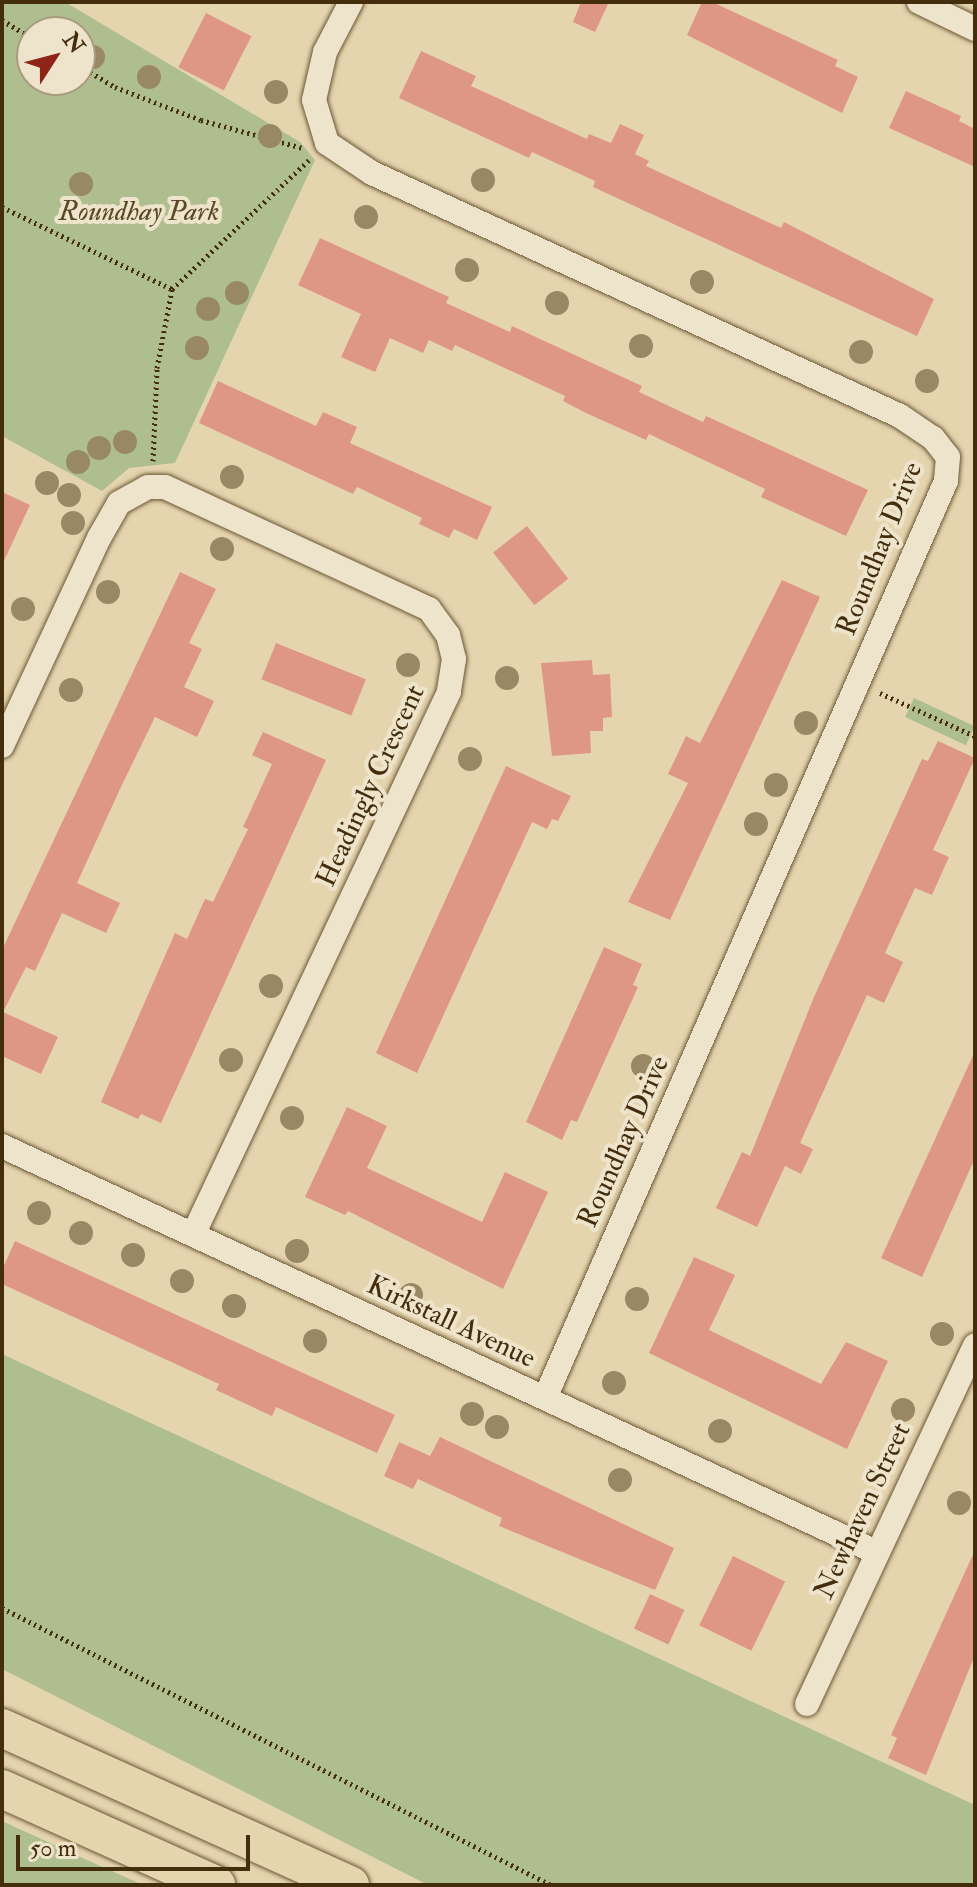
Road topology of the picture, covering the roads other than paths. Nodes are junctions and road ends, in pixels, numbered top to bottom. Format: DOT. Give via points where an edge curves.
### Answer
graph roads {
  1 [pos="351,2"];
  2 [pos="919,2"];
  3 [pos="975,29"];
  4 [pos="2,746"];
  5 [pos="2,1146"];
  6 [pos="193,1235"];
  7 [pos="975,1345"];
  8 [pos="545,1398"];
  9 [pos="876,1552"];
  10 [pos="807,1704"];
  11 [pos="2,1728"];
  12 [pos="2,1789"];
  13 [pos="216,1885"];
  14 [pos="350,1885"];
  1 -- 8 [label="street, Roundhay Drive" via="325,52 314,100 327,143 372,173 900,416 933,438 948,457 946,481"];
  2 -- 3 [label="street"];
  4 -- 6 [label="street, Headingly Crescent" via="119,503 148,487 165,487 429,609 448,635 454,659 449,692"];
  5 -- 6 [label="street, Kirkstall Avenue"];
  6 -- 8 [label="street, Kirkstall Avenue"];
  7 -- 9 [label="street, Newhaven Street"];
  8 -- 9 [label="street, Kirkstall Avenue"];
  9 -- 10 [label="street, Newhaven Street"];
  11 -- 14 [label="main road"];
  12 -- 13 [label="main road"];
}
